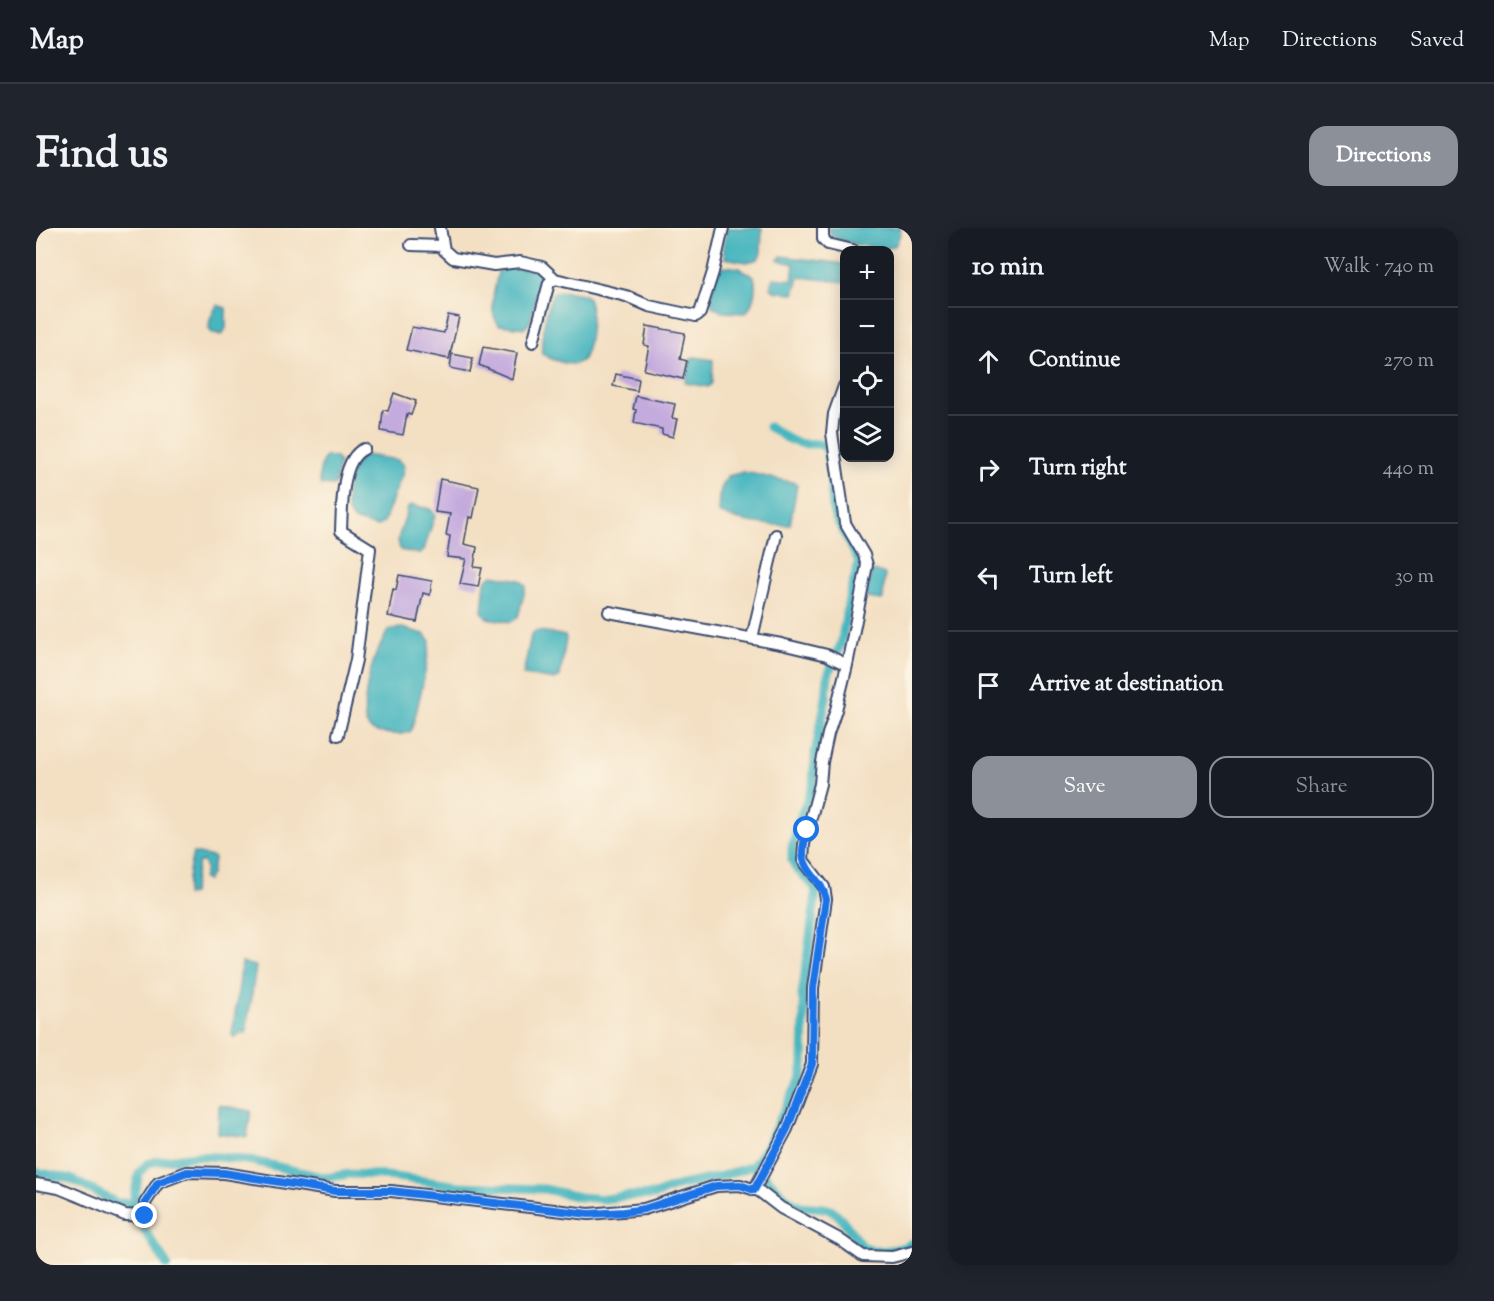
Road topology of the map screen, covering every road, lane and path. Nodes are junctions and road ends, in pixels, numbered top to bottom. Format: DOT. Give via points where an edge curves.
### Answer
graph roads {
  1 [pos="440,228"];
  2 [pos="723,228"];
  3 [pos="823,228"];
  4 [pos="411,245"];
  5 [pos="443,246"];
  6 [pos="840,247"];
  7 [pos="555,279"];
  8 [pos="533,342"];
  9 [pos="840,397"];
  10 [pos="364,449"];
  11 [pos="776,535"];
  12 [pos="609,612"];
  13 [pos="752,638"];
  14 [pos="847,665"];
  15 [pos="338,735"];
  16 [pos="36,1184"];
  17 [pos="754,1190"];
  18 [pos="912,1252"];
  1 -- 5 [label="street"];
  2 -- 7 [label="street" via="713,272 696,316"];
  3 -- 6 [label="street" via="823,239"];
  4 -- 5 [label="street"];
  5 -- 7 [label="street" via="453,258 494,265 520,262 542,267"];
  7 -- 8 [label="street" via="549,283"];
  9 -- 14 [label="street" via="832,433 845,523 867,565"];
  10 -- 15 [label="street" via="357,452 349,467 342,497 341,531 370,549 356,660"];
  11 -- 13 [label="street"];
  12 -- 13 [label="street"];
  13 -- 14 [label="street" via="826,655"];
  14 -- 17 [label="street" via="804,844 804,860 824,887 826,899 813,988 812,1064 787,1129"];
  16 -- 17 [label="street" via="59,1188 125,1215 145,1216 145,1203 158,1183 187,1172 224,1173 335,1191 391,1191 589,1214 644,1209 716,1186 740,1185"];
  17 -- 18 [label="street" via="863,1256 892,1257"];
}
